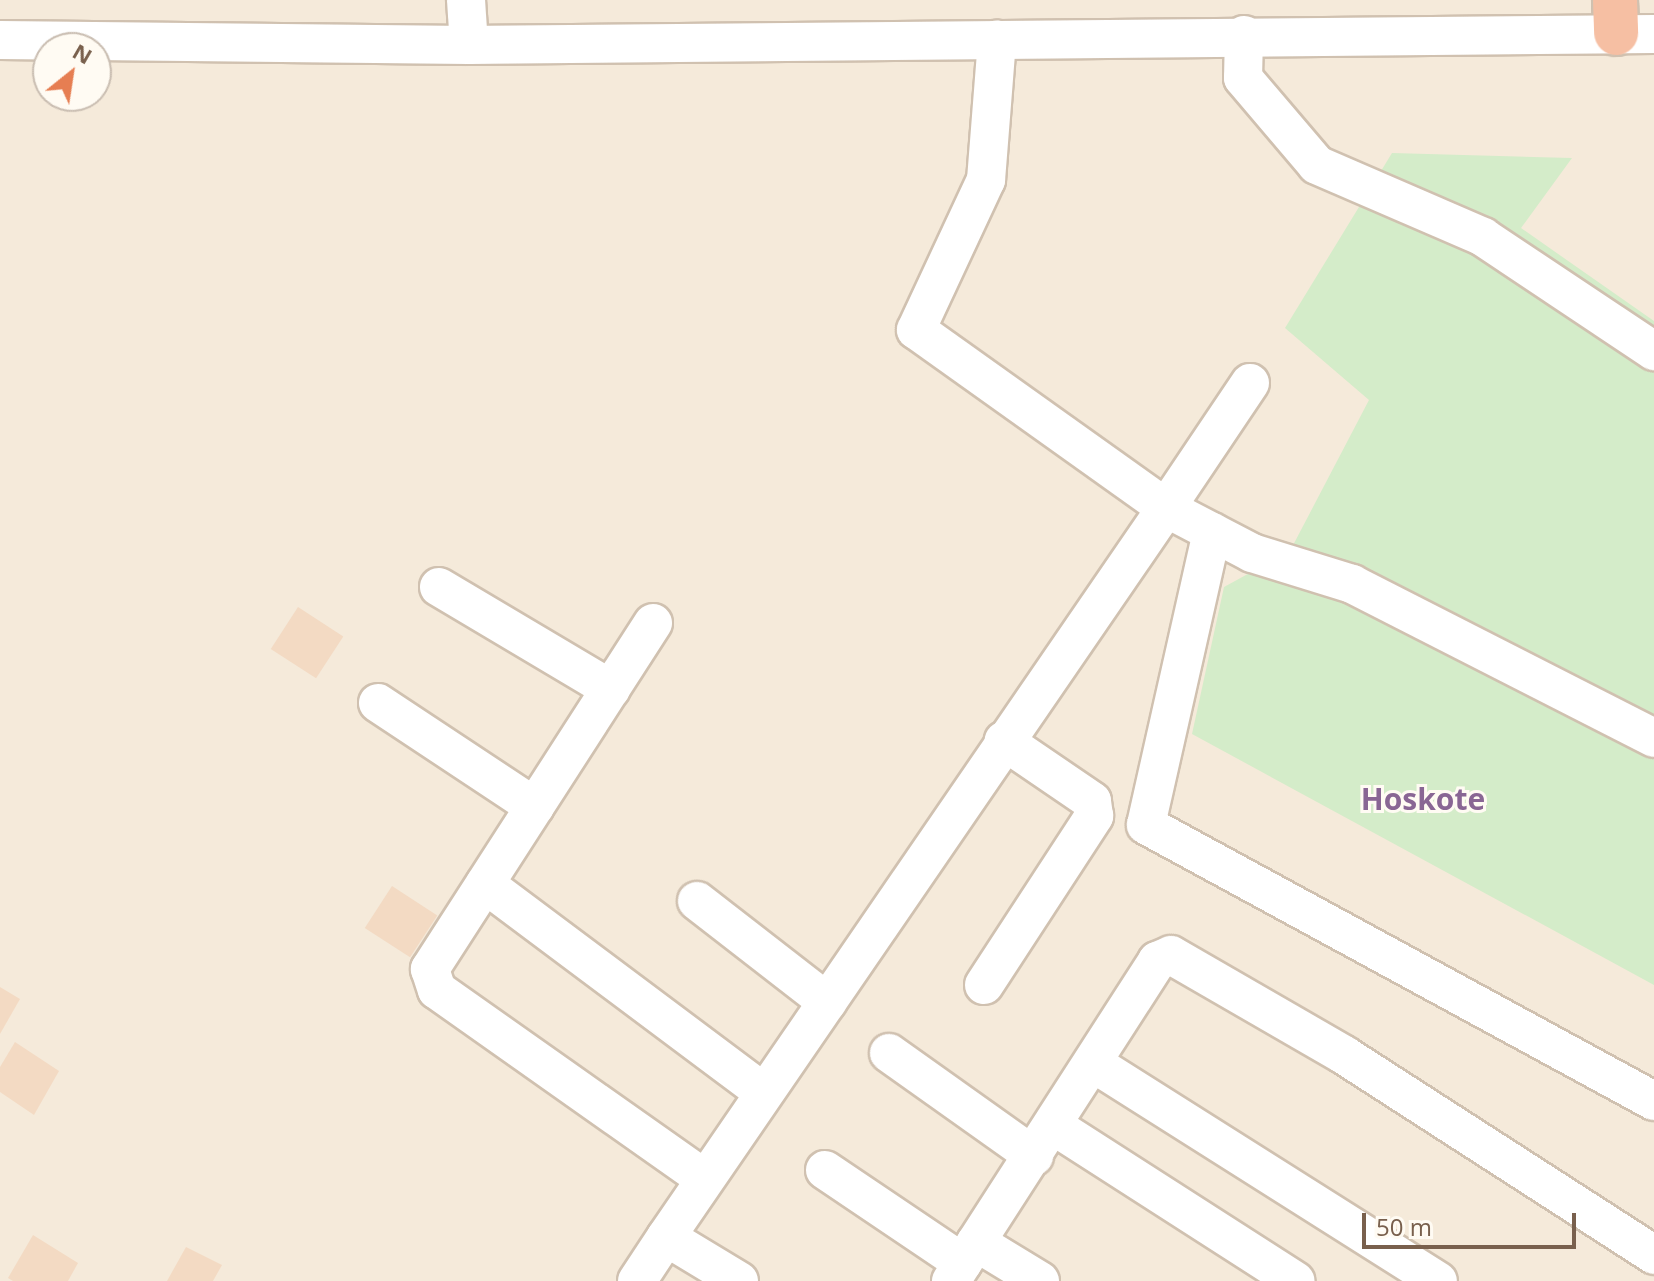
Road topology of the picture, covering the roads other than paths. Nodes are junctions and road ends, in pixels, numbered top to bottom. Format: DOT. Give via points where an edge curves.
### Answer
graph roads {
  1 [pos="466,0"];
  2 [pos="1628,22"];
  3 [pos="1244,35"];
  4 [pos="997,39"];
  5 [pos="0,40"];
  6 [pos="469,45"];
  7 [pos="1654,351"];
  8 [pos="1250,383"];
  9 [pos="1166,508"];
  10 [pos="1212,532"];
  11 [pos="439,587"];
  12 [pos="653,623"];
  13 [pos="611,689"];
  14 [pos="378,703"];
  15 [pos="1654,738"];
  16 [pos="1004,741"];
  17 [pos="535,807"];
  18 [pos="485,884"];
  19 [pos="697,901"];
  20 [pos="984,985"];
  21 [pos="827,1002"];
  22 [pos="889,1053"];
  23 [pos="1093,1063"];
  24 [pos="763,1092"];
  25 [pos="1654,1101"];
  26 [pos="1044,1141"];
  27 [pos="825,1170"];
  28 [pos="705,1179"];
  29 [pos="666,1237"];
  30 [pos="1654,1255"];
  31 [pos="963,1262"];
  32 [pos="637,1281"];
  33 [pos="739,1281"];
  34 [pos="1040,1281"];
  35 [pos="1295,1281"];
  36 [pos="1438,1281"];
  1 -- 6 [label="street"];
  2 -- 3 [label="street"];
  3 -- 4 [label="street"];
  3 -- 7 [label="street" via="1243,78 1317,165 1483,237"];
  4 -- 6 [label="street"];
  4 -- 9 [label="street" via="986,180 916,330"];
  5 -- 6 [label="street"];
  8 -- 9 [label="street"];
  9 -- 10 [label="street"];
  9 -- 16 [label="street"];
  10 -- 15 [label="street" via="1252,553 1352,584"];
  10 -- 25 [label="street" via="1146,825"];
  11 -- 13 [label="street"];
  12 -- 13 [label="street"];
  13 -- 17 [label="street"];
  14 -- 17 [label="street"];
  16 -- 20 [label="street" via="1092,801 1094,816"];
  16 -- 21 [label="street"];
  17 -- 18 [label="street"];
  18 -- 24 [label="street"];
  18 -- 28 [label="street" via="430,969 437,990"];
  19 -- 21 [label="street"];
  21 -- 24 [label="street"];
  22 -- 26 [label="street"];
  23 -- 26 [label="street"];
  23 -- 30 [label="street" via="1157,961 1171,955 1344,1055"];
  23 -- 36 [label="street"];
  24 -- 28 [label="street"];
  26 -- 31 [label="street"];
  26 -- 35 [label="street"];
  27 -- 31 [label="street"];
  28 -- 29 [label="street"];
  29 -- 32 [label="street"];
  29 -- 33 [label="street"];
  31 -- 34 [label="street"];
}
